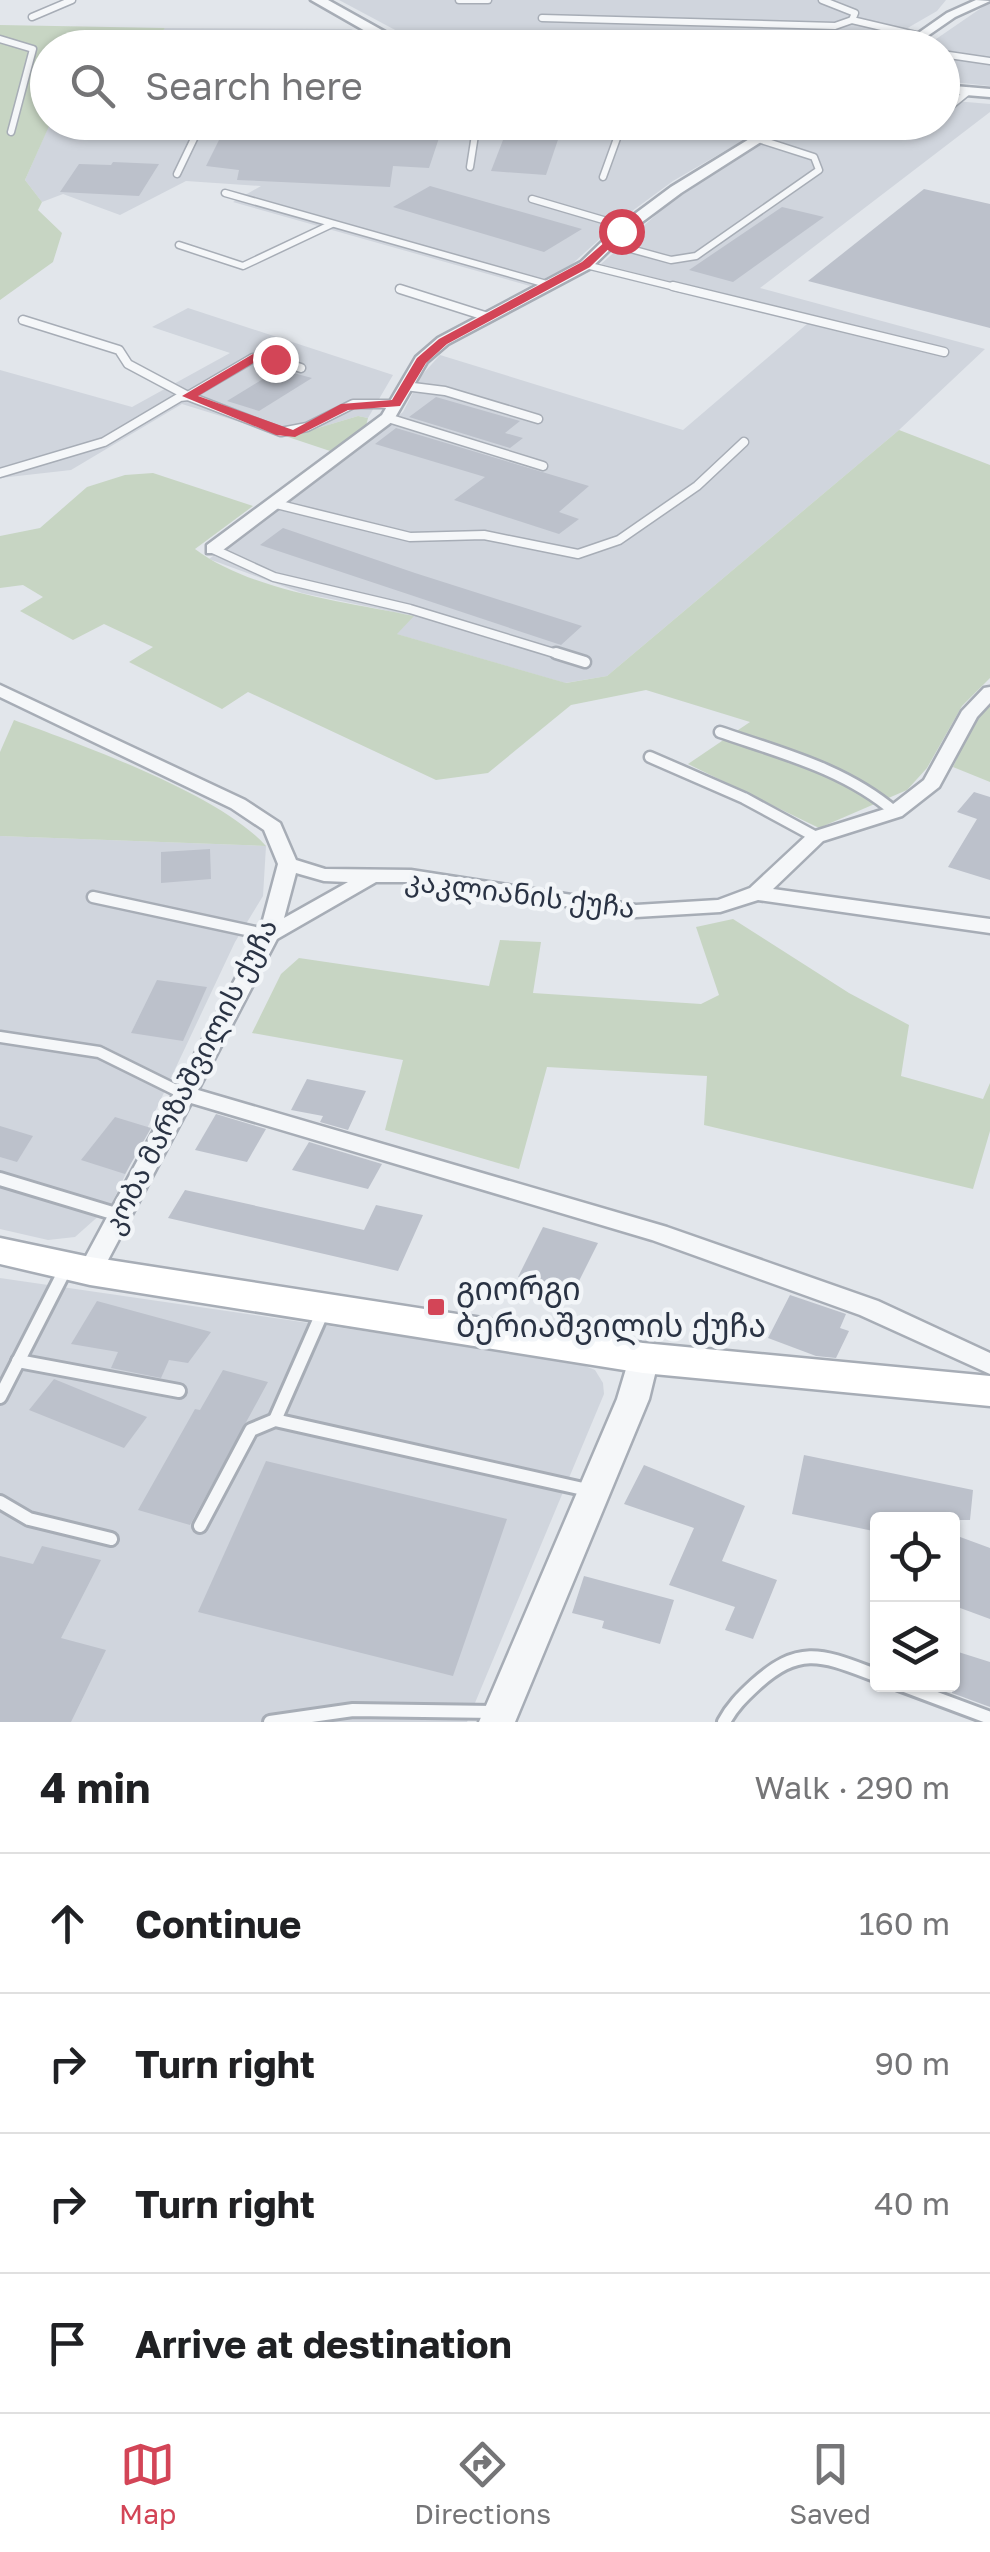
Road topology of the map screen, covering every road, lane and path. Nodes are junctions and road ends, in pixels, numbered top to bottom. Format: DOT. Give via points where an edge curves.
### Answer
graph roads {
  1 [pos="72,0"];
  2 [pos="459,0"];
  3 [pos="488,0"];
  4 [pos="822,0"];
  5 [pos="962,0"];
  6 [pos="984,0"];
  7 [pos="323,1"];
  8 [pos="951,15"];
  9 [pos="32,17"];
  10 [pos="542,18"];
  11 [pos="852,20"];
  12 [pos="375,30"];
  13 [pos="876,30"];
  14 [pos="930,30"];
  15 [pos="0,39"];
  16 [pos="30,48"];
  17 [pos="960,57"];
  18 [pos="30,60"];
  19 [pos="990,62"];
  20 [pos="960,90"];
  21 [pos="969,91"];
  22 [pos="990,94"];
  23 [pos="960,99"];
  24 [pos="11,132"];
  25 [pos="193,140"];
  26 [pos="474,140"];
  27 [pos="617,140"];
  28 [pos="754,140"];
  29 [pos="767,140"];
  30 [pos="470,167"];
  31 [pos="177,174"];
  32 [pos="604,177"];
  33 [pos="225,193"];
  34 [pos="532,199"];
  35 [pos="333,224"];
  36 [pos="627,226"];
  37 [pos="608,243"];
  38 [pos="179,245"];
  39 [pos="586,265"];
  40 [pos="550,285"];
  41 [pos="400,289"];
  42 [pos="488,318"];
  43 [pos="23,320"];
  44 [pos="944,352"];
  45 [pos="301,368"];
  46 [pos="405,386"];
  47 [pos="188,396"];
  48 [pos="392,411"];
  49 [pos="538,419"];
  50 [pos="744,442"];
  51 [pos="543,466"];
  52 [pos="0,473"];
  53 [pos="272,503"];
  54 [pos="213,550"];
  55 [pos="585,662"];
  56 [pos="0,690"];
  57 [pos="990,692"];
  58 [pos="720,732"];
  59 [pos="650,757"];
  60 [pos="895,812"];
  61 [pos="816,837"];
  62 [pos="288,864"];
  63 [pos="370,878"];
  64 [pos="757,893"];
  65 [pos="92,896"];
  66 [pos="990,926"];
  67 [pos="269,935"];
  68 [pos="0,1036"];
  69 [pos="182,1092"];
  70 [pos="0,1179"];
  71 [pos="119,1216"];
  72 [pos="0,1251"];
  73 [pos="78,1268"];
  74 [pos="324,1308"];
  75 [pos="642,1358"];
  76 [pos="18,1361"];
  77 [pos="990,1364"];
  78 [pos="178,1391"];
  79 [pos="990,1392"];
  80 [pos="0,1397"];
  81 [pos="274,1420"];
  82 [pos="595,1491"];
  83 [pos="0,1502"];
  84 [pos="200,1526"];
  85 [pos="111,1538"];
  86 [pos="870,1673"];
  87 [pos="920,1692"];
  88 [pos="499,1717"];
  89 [pos="990,1718"];
  90 [pos="270,1722"];
  91 [pos="724,1722"];
  1 -- 9 [label="lane"];
  2 -- 3 [label="lane"];
  4 -- 11 [label="lane" via="850,8"];
  5 -- 8 [label="street"];
  6 -- 8 [label="street"];
  7 -- 12 [label="street"];
  8 -- 14 [label="street"];
  10 -- 11 [label="lane" via="836,26"];
  11 -- 13 [label="lane"];
  15 -- 16 [label="lane"];
  17 -- 19 [label="lane"];
  18 -- 24 [label="lane"];
  20 -- 21 [label="street"];
  21 -- 22 [label="street"];
  21 -- 23 [label="lane"];
  25 -- 31 [label="lane"];
  26 -- 30 [label="lane"];
  27 -- 32 [label="lane"];
  28 -- 36 [label="street"];
  29 -- 37 [label="lane" via="814,156 819,170 696,256 671,260"];
  33 -- 35 [label="lane"];
  34 -- 36 [label="lane"];
  35 -- 38 [label="lane" via="243,266"];
  35 -- 40 [label="lane"];
  36 -- 37 [label="street"];
  37 -- 39 [label="street"];
  39 -- 40 [label="street"];
  39 -- 44 [label="lane"];
  40 -- 42 [label="street"];
  41 -- 42 [label="lane"];
  42 -- 46 [label="street" via="443,341"];
  43 -- 47 [label="lane" via="119,350 128,364"];
  45 -- 47 [label="lane" via="253,358"];
  46 -- 48 [label="street"];
  46 -- 49 [label="lane"];
  47 -- 48 [label="lane" via="295,434 346,406"];
  47 -- 52 [label="lane" via="104,442"];
  48 -- 51 [label="lane"];
  48 -- 53 [label="street"];
  50 -- 53 [label="lane" via="696,486 619,540 578,554 484,534 410,538"];
  53 -- 54 [label="street"];
  54 -- 55 [label="lane" via="274,577"];
  56 -- 62 [label="street" via="238,804 273,827"];
  57 -- 60 [label="street" via="969,715 932,783"];
  58 -- 60 [label="lane" via="847,778 875,791"];
  59 -- 61 [label="lane"];
  60 -- 61 [label="street"];
  61 -- 64 [label="street"];
  62 -- 63 [label="street, კაკლიანის ქუჩა"];
  62 -- 67 [label="street, კობა მარზაშვილის ქუჩა"];
  63 -- 64 [label="street, კაკლიანის ქუჩა" via="412,876 636,911 720,906"];
  63 -- 67 [label="street"];
  64 -- 66 [label="street, კაკლიანის ქუჩა"];
  65 -- 67 [label="lane"];
  67 -- 69 [label="street, კობა მარზაშვილის ქუჩა"];
  68 -- 69 [label="lane" via="99,1052"];
  69 -- 71 [label="street, კობა მარზაშვილის ქუჩა"];
  69 -- 77 [label="street" via="659,1233 869,1308"];
  70 -- 71 [label="lane"];
  71 -- 73 [label="street, კობა მარზაშვილის ქუჩა"];
  72 -- 73 [label="main road"];
  73 -- 74 [label="main road"];
  73 -- 76 [label="lane"];
  74 -- 75 [label="main road"];
  74 -- 81 [label="lane"];
  75 -- 79 [label="main road"];
  75 -- 82 [label="street" via="633,1399"];
  76 -- 78 [label="lane"];
  76 -- 80 [label="lane"];
  81 -- 82 [label="lane"];
  81 -- 84 [label="lane" via="251,1430"];
  82 -- 88 [label="street"];
  83 -- 85 [label="lane" via="29,1520"];
  86 -- 91 [label="lane" via="814,1652 790,1656"];
  87 -- 89 [label="lane"];
  88 -- 90 [label="lane" via="396,1708"];
}
